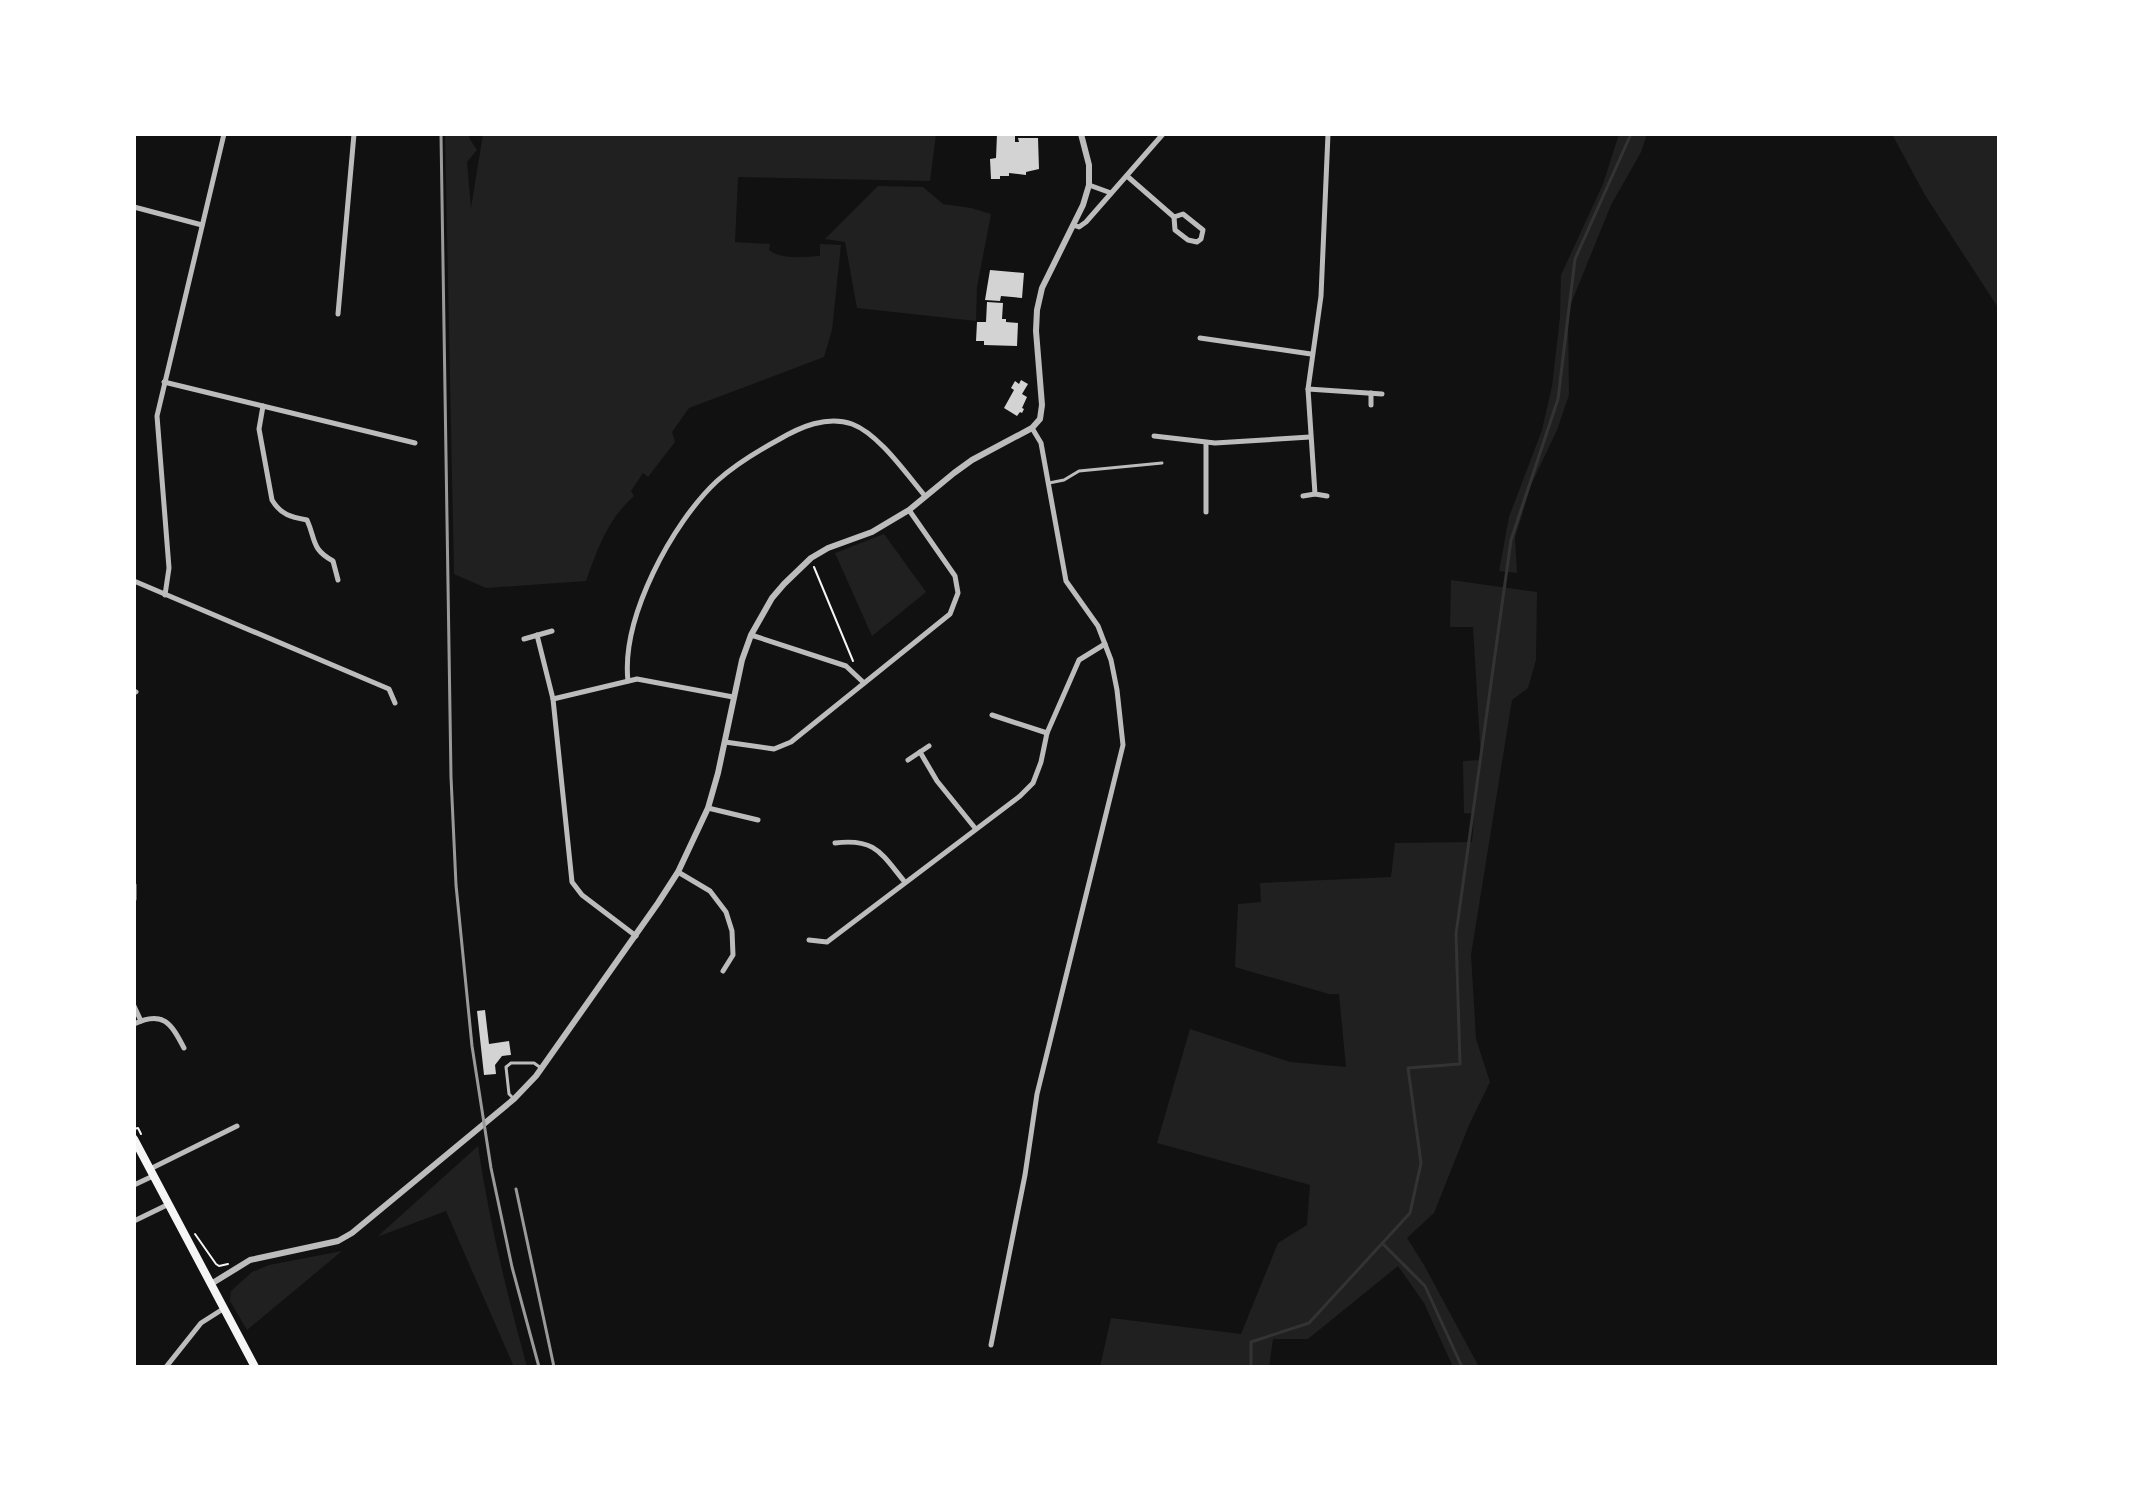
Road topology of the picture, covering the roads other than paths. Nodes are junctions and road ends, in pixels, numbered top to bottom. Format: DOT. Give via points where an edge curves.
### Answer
graph roads {
  1 [pos="224,134"];
  2 [pos="354,134"];
  3 [pos="1081,134"];
  4 [pos="1163,134"];
  5 [pos="1328,134"];
  6 [pos="1127,176"];
  7 [pos="1089,185"];
  8 [pos="1111,193"];
  9 [pos="134,207"];
  10 [pos="1174,217"];
  11 [pos="202,225"];
  12 [pos="1073,225"];
  13 [pos="338,314"];
  14 [pos="1200,338"];
  15 [pos="1311,354"];
  16 [pos="164,382"];
  17 [pos="1308,389"];
  18 [pos="1371,393"];
  19 [pos="1382,394"];
  20 [pos="1371,405"];
  21 [pos="263,406"];
  22 [pos="1032,428"];
  23 [pos="1154,436"];
  24 [pos="1310,437"];
  25 [pos="415,443"];
  26 [pos="1206,443"];
  27 [pos="1162,463"];
  28 [pos="1047,484"];
  29 [pos="1315,494"];
  30 [pos="925,496"];
  31 [pos="1303,496"];
  32 [pos="1327,496"];
  33 [pos="1206,498"];
  34 [pos="1217,498"];
  35 [pos="909,510"];
  36 [pos="1206,512"];
  37 [pos="338,580"];
  38 [pos="134,581"];
  39 [pos="165,595"];
  40 [pos="552,631"];
  41 [pos="537,635"];
  42 [pos="751,635"];
  43 [pos="524,639"];
  44 [pos="1105,644"];
  45 [pos="628,681"];
  46 [pos="864,683"];
  47 [pos="733,697"];
  48 [pos="553,699"];
  49 [pos="395,703"];
  50 [pos="992,715"];
  51 [pos="1047,733"];
  52 [pos="725,742"];
  53 [pos="929,746"];
  54 [pos="920,752"];
  55 [pos="908,760"];
  56 [pos="708,808"];
  57 [pos="758,820"];
  58 [pos="975,828"];
  59 [pos="835,843"];
  60 [pos="678,872"];
  61 [pos="904,881"];
  62 [pos="134,885"];
  63 [pos="134,899"];
  64 [pos="636,936"];
  65 [pos="809,940"];
  66 [pos="723,971"];
  67 [pos="134,1006"];
  68 [pos="141,1021"];
  69 [pos="134,1024"];
  70 [pos="184,1048"];
  71 [pos="542,1068"];
  72 [pos="514,1099"];
  73 [pos="237,1126"];
  74 [pos="134,1139"];
  75 [pos="152,1172"];
  76 [pos="134,1185"];
  77 [pos="169,1204"];
  78 [pos="134,1221"];
  79 [pos="211,1284"];
  80 [pos="223,1309"];
  81 [pos="991,1345"];
  82 [pos="166,1367"];
  83 [pos="255,1367"];
  1 -- 11 [label="street"];
  2 -- 13 [label="street"];
  3 -- 7 [label="street"];
  4 -- 6 [label="street"];
  5 -- 15 [label="street" via="1321,296"];
  6 -- 8 [label="street"];
  6 -- 10 [label="street"];
  7 -- 8 [label="street"];
  7 -- 12 [label="street"];
  8 -- 12 [label="street" via="1083,225"];
  9 -- 11 [label="street"];
  10 -- 10 [label="street" via="1188,216 1203,230 1201,239 1193,242 1175,230"];
  11 -- 16 [label="street"];
  12 -- 22 [label="street" via="1039,298 1035,324 1041,412"];
  14 -- 15 [label="street"];
  15 -- 17 [label="street"];
  16 -- 21 [label="street"];
  16 -- 39 [label="street" via="157,430 169,568"];
  17 -- 18 [label="street"];
  17 -- 24 [label="street"];
  18 -- 19 [label="street"];
  18 -- 20 [label="street"];
  21 -- 25 [label="street"];
  21 -- 37 [label="street" via="259,429 272,500 289,517 307,520 313,544 333,561"];
  22 -- 28 [label="street" via="1041,443"];
  22 -- 30 [label="street" via="972,460"];
  23 -- 26 [label="street"];
  24 -- 26 [label="street"];
  24 -- 29 [label="street"];
  26 -- 33 [label="street"];
  27 -- 28 [label="lane" via="1079,471"];
  28 -- 44 [label="street" via="1066,581"];
  29 -- 31 [label="street"];
  29 -- 32 [label="street"];
  30 -- 35 [label="street"];
  30 -- 45 [label="street" via="865,431 852,424 815,423 747,457 693,508 664,554 639,611"];
  33 -- 34 [label="street"];
  33 -- 36 [label="street"];
  35 -- 42 [label="street" via="811,558 772,598"];
  35 -- 46 [label="street" via="955,576 958,593 950,614"];
  38 -- 39 [label="street"];
  39 -- 49 [label="street" via="389,689"];
  40 -- 41 [label="street"];
  41 -- 43 [label="street"];
  41 -- 48 [label="street"];
  42 -- 46 [label="street" via="846,666"];
  42 -- 47 [label="street"];
  44 -- 51 [label="street" via="1079,660"];
  44 -- 81 [label="street" via="1123,745 1037,1094"];
  45 -- 47 [label="street"];
  45 -- 48 [label="street"];
  46 -- 52 [label="street" via="791,742 774,749"];
  47 -- 52 [label="street"];
  48 -- 64 [label="street" via="572,882"];
  50 -- 51 [label="street"];
  51 -- 58 [label="street" via="1033,783"];
  52 -- 56 [label="street"];
  53 -- 54 [label="street"];
  54 -- 55 [label="street"];
  54 -- 58 [label="street"];
  56 -- 57 [label="street"];
  56 -- 60 [label="street"];
  58 -- 61 [label="street"];
  59 -- 61 [label="street" via="865,842"];
  60 -- 64 [label="street"];
  60 -- 66 [label="street" via="710,891 726,912 733,955"];
  61 -- 65 [label="street" via="827,942"];
  62 -- 63 [label="street"];
  64 -- 71 [label="street"];
  67 -- 68 [label="street"];
  68 -- 69 [label="street"];
  68 -- 70 [label="street" via="162,1019"];
  71 -- 72 [label="street"];
  71 -- 72 [label="lane" via="534,1063 506,1067"];
  72 -- 79 [label="street" via="352,1233 338,1241 250,1260"];
  73 -- 75 [label="street"];
  74 -- 75 [label="highway"];
  75 -- 76 [label="street"];
  75 -- 77 [label="highway"];
  77 -- 78 [label="street"];
  77 -- 79 [label="highway"];
  79 -- 80 [label="highway"];
  80 -- 82 [label="street" via="201,1323"];
  80 -- 83 [label="highway"];
}
